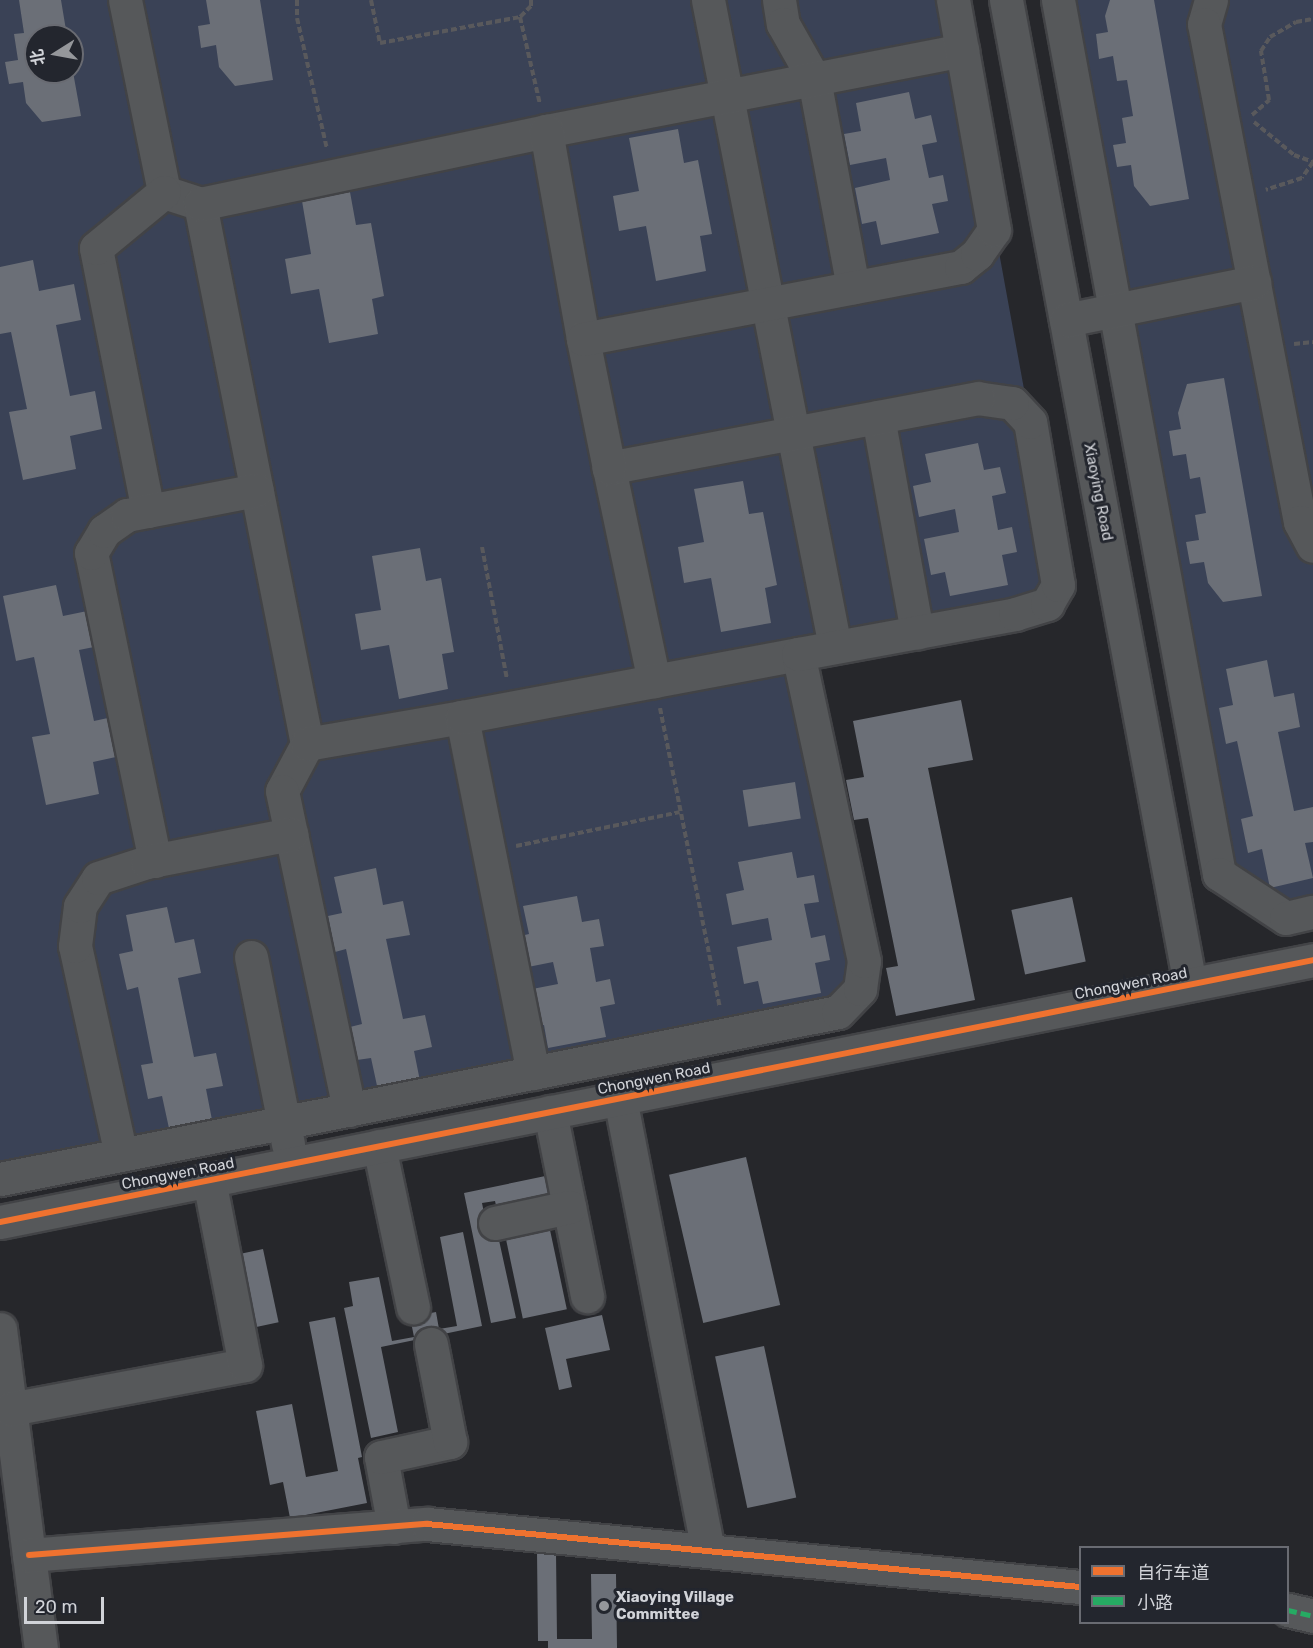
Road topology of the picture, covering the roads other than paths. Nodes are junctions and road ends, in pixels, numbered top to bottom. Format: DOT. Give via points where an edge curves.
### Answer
graph roads {
  1 [pos="125,0"];
  2 [pos="708,0"];
  3 [pos="779,0"];
  4 [pos="953,0"];
  5 [pos="1006,0"];
  6 [pos="1058,0"];
  7 [pos="1211,0"];
  8 [pos="962,50"];
  9 [pos="814,79"];
  10 [pos="727,96"];
  11 [pos="546,131"];
  12 [pos="164,192"];
  13 [pos="200,204"];
  14 [pos="1254,282"];
  15 [pos="853,287"];
  16 [pos="768,304"];
  17 [pos="1116,311"];
  18 [pos="1066,320"];
  19 [pos="583,339"];
  20 [pos="878,417"];
  21 [pos="793,433"];
  22 [pos="609,468"];
  23 [pos="257,490"];
  24 [pos="148,511"];
  25 [pos="1313,546"];
  26 [pos="917,632"];
  27 [pos="836,647"];
  28 [pos="798,654"];
  29 [pos="654,681"];
  30 [pos="462,717"];
  31 [pos="307,744"];
  32 [pos="291,834"];
  33 [pos="155,861"];
  34 [pos="1313,912"];
  35 [pos="251,957"];
  36 [pos="1313,960"];
  37 [pos="1190,984"];
  38 [pos="533,1073"];
  39 [pos="620,1098"];
  40 [pos="349,1110"];
  41 [pos="550,1112"];
  42 [pos="283,1123"];
  43 [pos="380,1146"];
  44 [pos="121,1155"];
  45 [pos="292,1163"];
  46 [pos="0,1179"];
  47 [pos="209,1180"];
  48 [pos="569,1207"];
  49 [pos="0,1222"];
  50 [pos="495,1223"];
  51 [pos="586,1296"];
  52 [pos="413,1307"];
  53 [pos="0,1329"];
  54 [pos="431,1344"];
  55 [pos="10,1409"];
  56 [pos="394,1527"];
  57 [pos="708,1551"];
  58 [pos="29,1555"];
  59 [pos="1079,1587"];
  60 [pos="1289,1610"];
  61 [pos="1313,1616"];
  62 [pos="41,1648"];
  1 -- 12 [label="street"];
  2 -- 10 [label="street"];
  3 -- 9 [label="street" via="783,24"];
  4 -- 8 [label="street"];
  5 -- 18 [label="street, Xiaoying Road"];
  6 -- 17 [label="street"];
  7 -- 14 [label="street" via="1204,24"];
  8 -- 9 [label="street"];
  8 -- 15 [label="street" via="994,230 977,254 961,267"];
  9 -- 10 [label="street"];
  9 -- 15 [label="street"];
  10 -- 11 [label="street"];
  10 -- 16 [label="street"];
  11 -- 13 [label="street"];
  11 -- 19 [label="street"];
  12 -- 13 [label="street"];
  12 -- 24 [label="street" via="96,248"];
  13 -- 23 [label="street"];
  14 -- 17 [label="street"];
  14 -- 25 [label="street" via="1300,522"];
  15 -- 16 [label="street"];
  16 -- 19 [label="street"];
  16 -- 21 [label="street"];
  17 -- 18 [label="street"];
  17 -- 34 [label="street" via="1219,874 1286,918"];
  18 -- 37 [label="street, Xiaoying Road"];
  19 -- 22 [label="street"];
  20 -- 21 [label="street"];
  20 -- 26 [label="street"];
  20 -- 26 [label="street" via="978,398 1012,402 1030,422 1058,585 1047,604"];
  21 -- 22 [label="street"];
  21 -- 27 [label="street"];
  22 -- 29 [label="street"];
  23 -- 24 [label="street"];
  23 -- 31 [label="street"];
  24 -- 33 [label="street" via="127,515 104,531 91,553"];
  26 -- 27 [label="street"];
  27 -- 28 [label="street"];
  28 -- 29 [label="street"];
  28 -- 38 [label="street" via="864,962 860,988 838,1012"];
  29 -- 30 [label="street"];
  30 -- 31 [label="street"];
  30 -- 38 [label="street"];
  31 -- 32 [label="street" via="282,791"];
  32 -- 33 [label="street"];
  32 -- 40 [label="street"];
  33 -- 44 [label="street" via="98,878 80,906 75,946"];
  35 -- 42 [label="street"];
  36 -- 37 [label="street, Chongwen Road"];
  37 -- 39 [label="street, Chongwen Road"];
  38 -- 40 [label="street"];
  39 -- 41 [label="street, Chongwen Road"];
  39 -- 57 [label="street"];
  40 -- 42 [label="street"];
  41 -- 43 [label="street, Chongwen Road"];
  41 -- 48 [label="street"];
  42 -- 44 [label="street"];
  42 -- 45 [label="street"];
  43 -- 45 [label="street, Chongwen Road"];
  43 -- 52 [label="street"];
  44 -- 46 [label="street"];
  45 -- 47 [label="street, Chongwen Road"];
  47 -- 49 [label="street, Chongwen Road"];
  47 -- 55 [label="street" via="245,1365"];
  48 -- 50 [label="street"];
  48 -- 51 [label="street"];
  53 -- 55 [label="street"];
  54 -- 56 [label="street" via="450,1442 381,1457"];
  55 -- 58 [label="street"];
  56 -- 57 [label="street" via="427,1524"];
  56 -- 58 [label="street"];
  57 -- 59 [label="street"];
  58 -- 62 [label="street"];
  60 -- 61 [label="street"];
}
